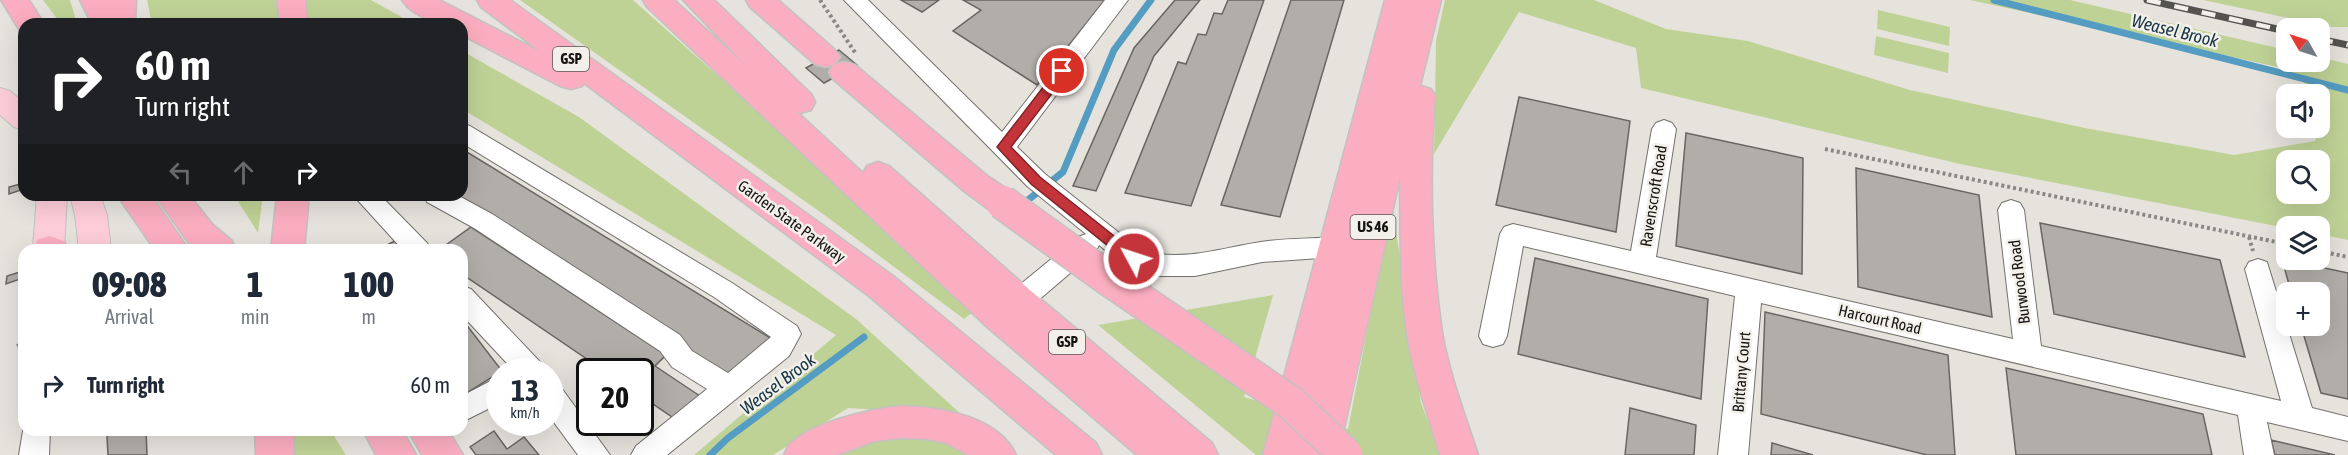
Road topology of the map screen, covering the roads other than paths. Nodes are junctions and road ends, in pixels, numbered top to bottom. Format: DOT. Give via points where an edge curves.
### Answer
graph roads {
  1 [pos="15,0"];
  2 [pos="94,0"];
  3 [pos="122,0"];
  4 [pos="291,0"];
  5 [pos="416,0"];
  6 [pos="491,0"];
  7 [pos="657,0"];
  8 [pos="697,0"];
  9 [pos="760,0"];
  10 [pos="855,0"];
  11 [pos="1117,0"];
  12 [pos="1400,0"];
  13 [pos="1428,0"];
  14 [pos="26,18"];
  15 [pos="103,18"];
  16 [pos="121,18"];
  17 [pos="293,18"];
  18 [pos="452,18"];
  19 [pos="468,26"];
  20 [pos="0,98"];
  21 [pos="18,114"];
  22 [pos="650,118"];
  23 [pos="1664,129"];
  24 [pos="468,136"];
  25 [pos="1004,147"];
  26 [pos="52,201"];
  27 [pos="87,201"];
  28 [pos="137,201"];
  29 [pos="176,201"];
  30 [pos="292,201"];
  31 [pos="371,201"];
  32 [pos="447,201"];
  33 [pos="2011,210"];
  34 [pos="1101,232"];
  35 [pos="50,244"];
  36 [pos="94,244"];
  37 [pos="169,244"];
  38 [pos="213,244"];
  39 [pos="289,244"];
  40 [pos="412,244"];
  41 [pos="1335,247"];
  42 [pos="1642,263"];
  43 [pos="2258,269"];
  44 [pos="1749,289"];
  45 [pos="1019,301"];
  46 [pos="468,303"];
  47 [pos="1493,336"];
  48 [pos="2028,353"];
  49 [pos="519,358"];
  50 [pos="729,388"];
  51 [pos="486,396"];
  52 [pos="2250,405"];
  53 [pos="468,407"];
  54 [pos="564,413"];
  55 [pos="2300,417"];
  56 [pos="2348,429"];
  57 [pos="36,436"];
  58 [pos="274,436"];
  59 [pos="385,436"];
  60 [pos="34,455"];
  61 [pos="275,455"];
  62 [pos="398,455"];
  63 [pos="595,455"];
  64 [pos="646,455"];
  65 [pos="802,455"];
  66 [pos="998,455"];
  67 [pos="1083,455"];
  68 [pos="1164,455"];
  69 [pos="1199,455"];
  70 [pos="1282,455"];
  71 [pos="1319,455"];
  72 [pos="1346,455"];
  73 [pos="1459,455"];
  74 [pos="1733,455"];
  75 [pos="2259,455"];
  1 -- 14 [label="highway"];
  2 -- 15 [label="highway"];
  3 -- 16 [label="highway"];
  4 -- 17 [label="highway"];
  5 -- 18 [label="highway"];
  6 -- 22 [label="highway, Garden State Parkway / GSP"];
  7 -- 68 [label="highway" via="997,315"];
  8 -- 45 [label="highway, GSP" via="796,99"];
  9 -- 72 [label="highway, bridge" via="842,62 966,176 1291,403"];
  10 -- 25 [label="street"];
  11 -- 25 [label="street"];
  12 -- 41 [label="highway, US 46"];
  13 -- 71 [label="highway, US 46"];
  13 -- 73 [label="highway" via="1415,152 1420,290 1435,380"];
  19 -- 22 [label="highway"];
  20 -- 21 [label="main road"];
  22 -- 67 [label="highway, Garden State Parkway / GSP" via="880,286"];
  23 -- 42 [label="street, Ravenscroft Road"];
  24 -- 50 [label="street" via="788,333 779,348"];
  25 -- 34 [label="street" via="1045,188"];
  26 -- 35 [label="main road"];
  27 -- 36 [label="main road"];
  28 -- 37 [label="highway"];
  29 -- 38 [label="highway"];
  30 -- 39 [label="highway"];
  31 -- 40 [label="street"];
  32 -- 50 [label="street" via="670,343 682,359"];
  33 -- 48 [label="street, Burwood Road"];
  34 -- 41 [label="street" via="1134,259 1160,266 1195,266 1262,252"];
  34 -- 45 [label="street"];
  41 -- 70 [label="highway, US 46"];
  42 -- 44 [label="street, Harcourt Road"];
  42 -- 47 [label="street, Harcourt Road" via="1513,234"];
  43 -- 55 [label="street"];
  44 -- 48 [label="street, Harcourt Road"];
  44 -- 74 [label="street, Brittany Court"];
  45 -- 69 [label="highway, GSP"];
  46 -- 49 [label="street"];
  48 -- 52 [label="street, Harcourt Road"];
  50 -- 64 [label="street"];
  51 -- 53 [label="street"];
  52 -- 55 [label="street, Harcourt Road"];
  52 -- 75 [label="street"];
  54 -- 63 [label="street"];
  55 -- 56 [label="street, Harcourt Road"];
  57 -- 60 [label="street"];
  58 -- 61 [label="highway"];
  59 -- 62 [label="highway"];
  65 -- 66 [label="highway" via="863,426 908,421 970,435"];
}
